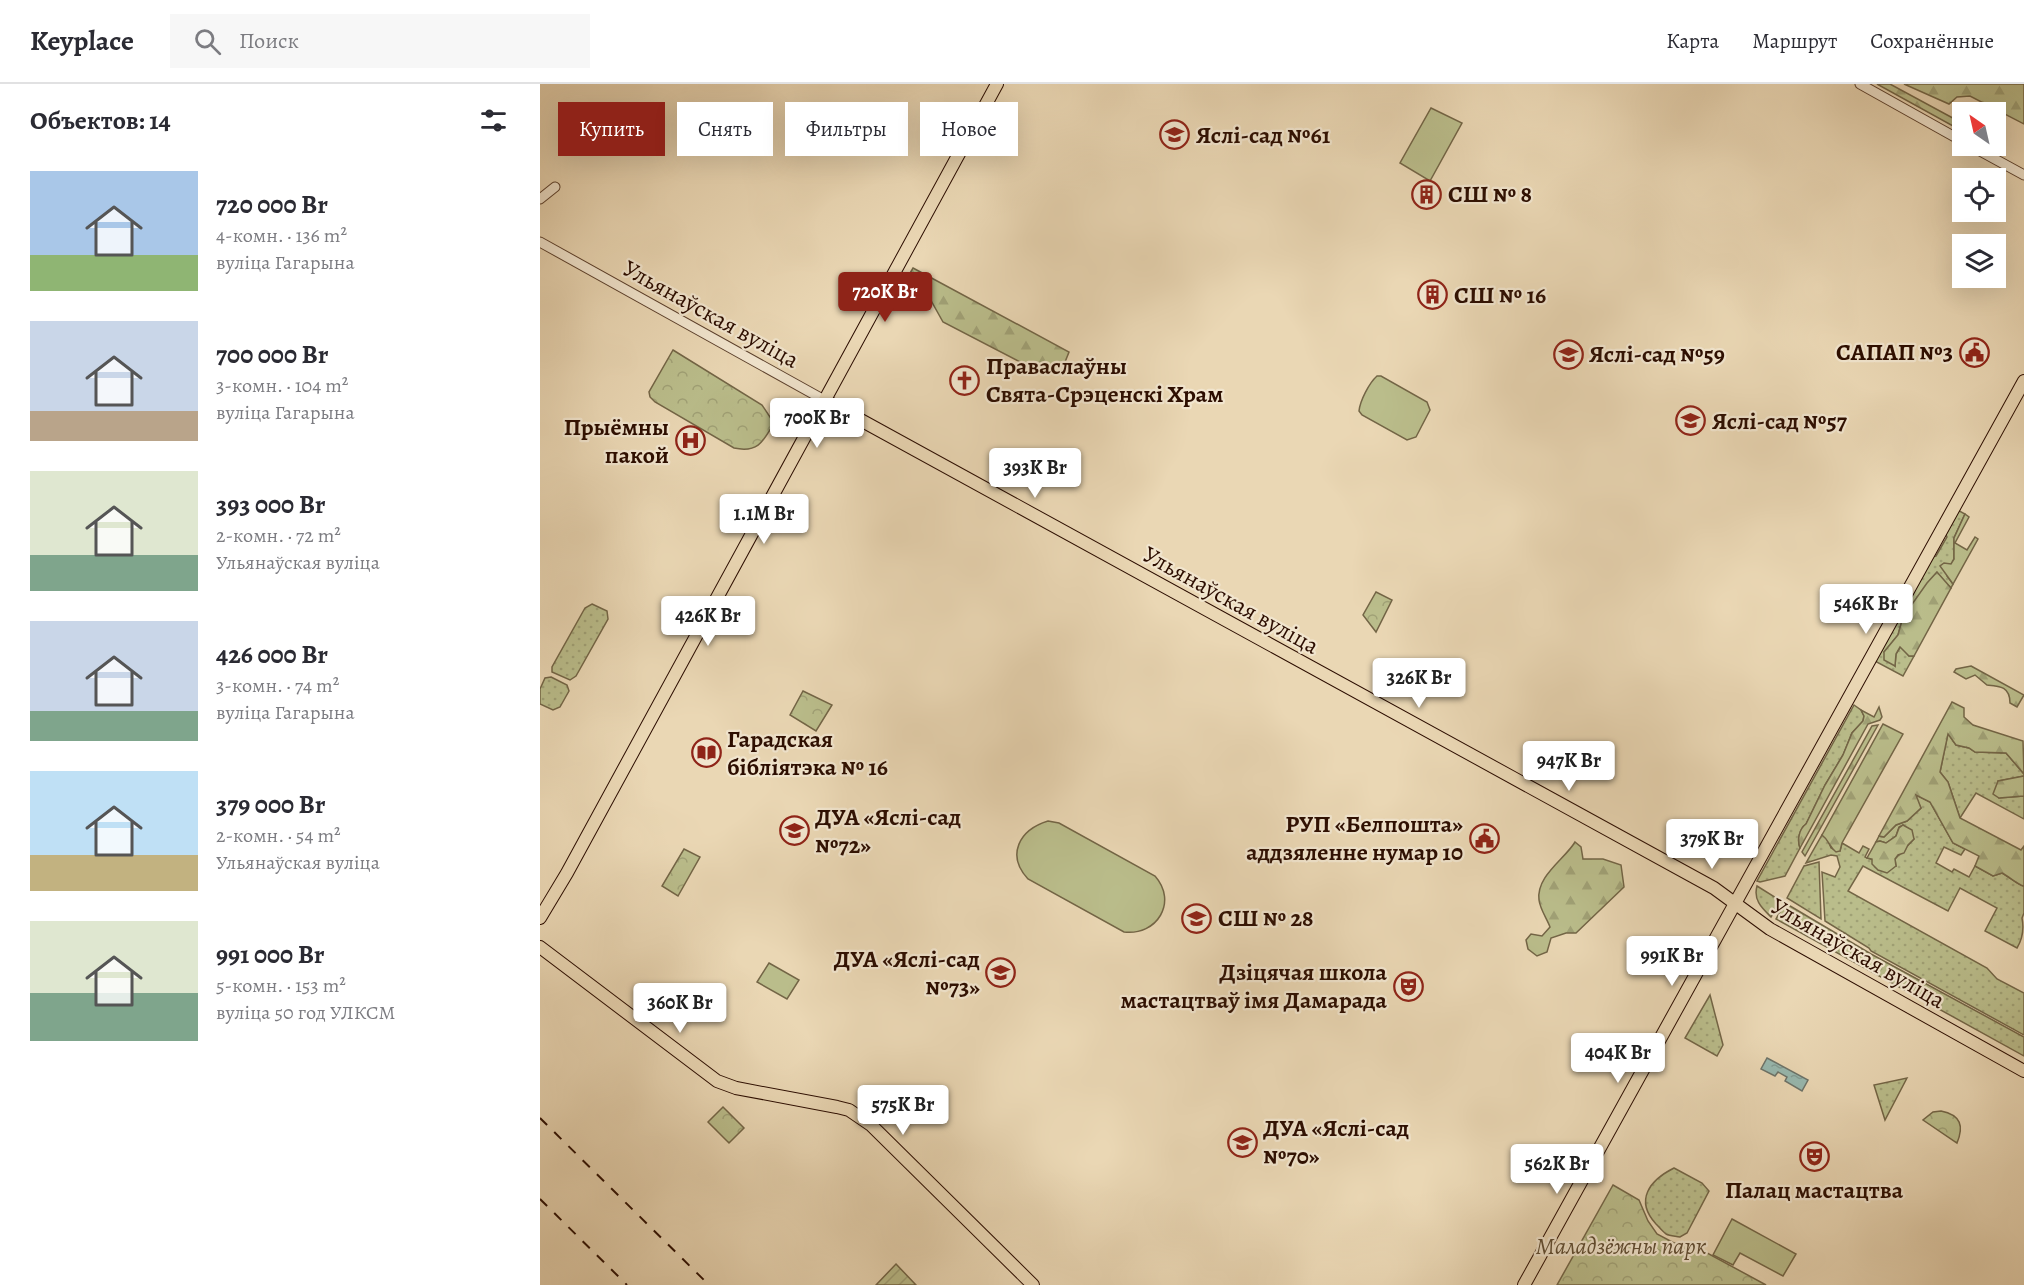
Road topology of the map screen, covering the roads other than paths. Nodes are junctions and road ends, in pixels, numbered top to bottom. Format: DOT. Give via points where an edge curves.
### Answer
graph roads {
  1 [pos="997,84"];
  2 [pos="1860,84"];
  3 [pos="1952,135"];
  4 [pos="1989,156"];
  5 [pos="2024,175"];
  6 [pos="555,188"];
  7 [pos="540,198"];
  8 [pos="540,242"];
  9 [pos="2024,381"];
  10 [pos="826,401"];
  11 [pos="1735,905"];
  12 [pos="540,918"];
  13 [pos="540,947"];
  14 [pos="2024,1071"];
  15 [pos="1033,1285"];
  16 [pos="1524,1285"];
  1 -- 10 [label="main road"];
  2 -- 3 [label="street"];
  4 -- 5 [label="street"];
  6 -- 7 [label="street"];
  8 -- 10 [label="street, Ульянаўская вуліца"];
  9 -- 11 [label="main road"];
  10 -- 11 [label="main road, Ульянаўская вуліца" via="1714,888"];
  10 -- 12 [label="main road"];
  11 -- 14 [label="main road, Ульянаўская вуліца" via="1770,929"];
  11 -- 16 [label="main road"];
  13 -- 15 [label="main road" via="717,1081 849,1110 871,1125"];
}
